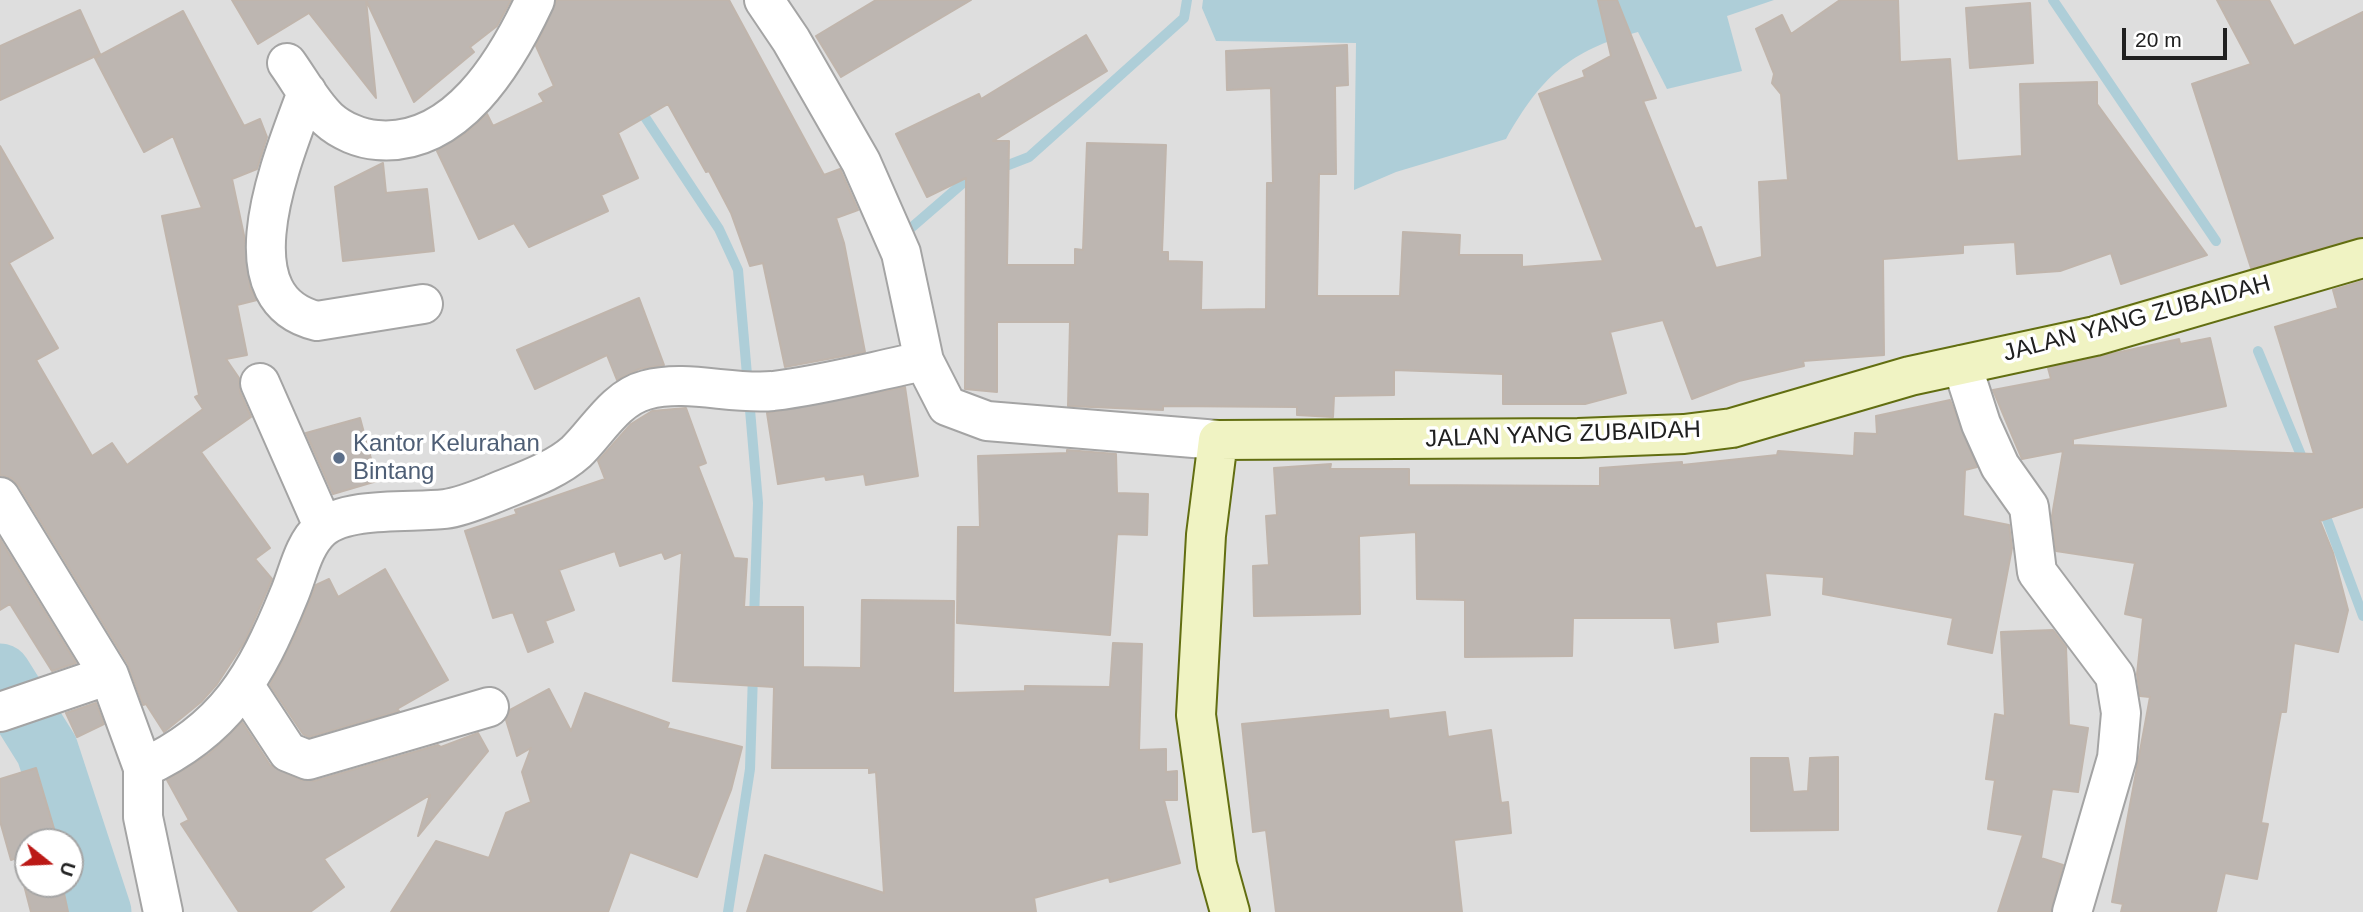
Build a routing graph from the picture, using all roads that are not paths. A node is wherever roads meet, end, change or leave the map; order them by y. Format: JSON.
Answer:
{"nodes":[{"id":1,"x":535,"y":0,"type":"edge"},
{"id":2,"x":764,"y":0,"type":"edge"},
{"id":3,"x":2363,"y":258,"type":"edge"},
{"id":4,"x":423,"y":304,"type":"dead end"},
{"id":5,"x":924,"y":361,"type":"junction"},
{"id":6,"x":1962,"y":365,"type":"junction"},
{"id":7,"x":260,"y":383,"type":"dead end"},
{"id":8,"x":1218,"y":440,"type":"junction"},
{"id":9,"x":0,"y":497,"type":"edge"},
{"id":10,"x":323,"y":526,"type":"junction"},
{"id":11,"x":109,"y":675,"type":"junction"},
{"id":12,"x":244,"y":685,"type":"junction"},
{"id":13,"x":489,"y":707,"type":"dead end"},
{"id":14,"x":0,"y":712,"type":"edge"},
{"id":15,"x":144,"y":768,"type":"junction"},
{"id":16,"x":163,"y":912,"type":"edge"},
{"id":17,"x":1230,"y":912,"type":"edge"},
{"id":18,"x":2073,"y":912,"type":"edge"}],
"edges":[{"from":1,"to":4,"type":"street"},
{"from":2,"to":5,"type":"street"},
{"from":3,"to":6,"type":"street","name":"JALAN YANG ZUBAIDAH"},
{"from":5,"to":8,"type":"street"},
{"from":5,"to":10,"type":"street"},
{"from":6,"to":8,"type":"street","name":"JALAN YANG ZUBAIDAH"},
{"from":6,"to":18,"type":"street"},
{"from":7,"to":10,"type":"street"},
{"from":8,"to":17,"type":"street"},
{"from":9,"to":11,"type":"street"},
{"from":10,"to":12,"type":"street"},
{"from":11,"to":14,"type":"street"},
{"from":11,"to":15,"type":"street"},
{"from":12,"to":13,"type":"street"},
{"from":12,"to":15,"type":"street"},
{"from":15,"to":16,"type":"street"}]}
